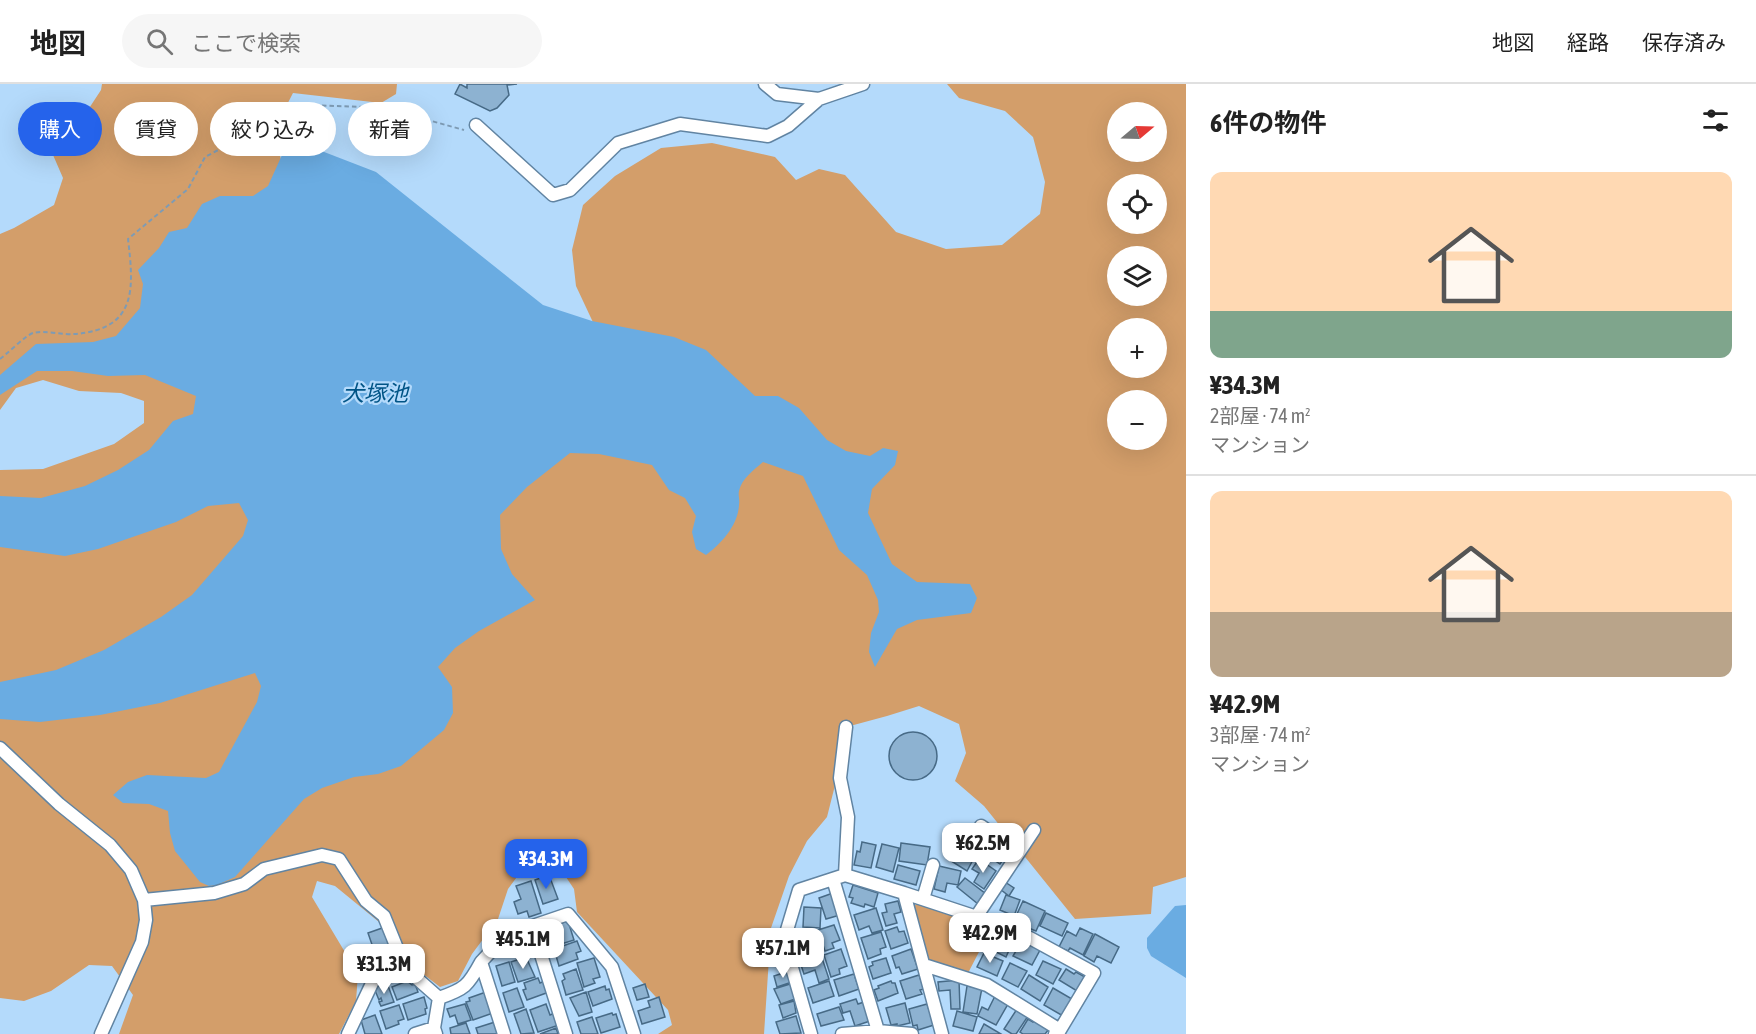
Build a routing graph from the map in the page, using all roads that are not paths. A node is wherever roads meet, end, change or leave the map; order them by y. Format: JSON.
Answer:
{"nodes":[{"id":1,"x":765,"y":84,"type":"edge"},
{"id":2,"x":862,"y":84,"type":"edge"},
{"id":3,"x":819,"y":99,"type":"junction"},
{"id":4,"x":476,"y":124,"type":"road end"},
{"id":5,"x":846,"y":728,"type":"dead end"},
{"id":6,"x":0,"y":748,"type":"edge"},
{"id":7,"x":981,"y":826,"type":"dead end"},
{"id":8,"x":1034,"y":830,"type":"dead end"},
{"id":9,"x":1019,"y":852,"type":"junction"},
{"id":10,"x":933,"y":865,"type":"dead end"},
{"id":11,"x":839,"y":877,"type":"junction"},
{"id":12,"x":904,"y":893,"type":"junction"},
{"id":13,"x":923,"y":899,"type":"junction"},
{"id":14,"x":144,"y":900,"type":"junction"},
{"id":15,"x":976,"y":917,"type":"junction"},
{"id":16,"x":532,"y":926,"type":"junction"},
{"id":17,"x":481,"y":962,"type":"junction"},
{"id":18,"x":924,"y":965,"type":"junction"},
{"id":19,"x":405,"y":968,"type":"junction"},
{"id":20,"x":439,"y":998,"type":"junction"},
{"id":21,"x":435,"y":1031,"type":"edge"},
{"id":22,"x":878,"y":1031,"type":"junction"},
{"id":23,"x":1058,"y":1032,"type":"edge"},
{"id":24,"x":101,"y":1034,"type":"edge"},
{"id":25,"x":348,"y":1034,"type":"edge"},
{"id":26,"x":415,"y":1034,"type":"edge"},
{"id":27,"x":504,"y":1034,"type":"edge"},
{"id":28,"x":566,"y":1034,"type":"edge"},
{"id":29,"x":634,"y":1034,"type":"edge"},
{"id":30,"x":810,"y":1034,"type":"edge"},
{"id":31,"x":842,"y":1034,"type":"edge"},
{"id":32,"x":912,"y":1034,"type":"edge"},
{"id":33,"x":942,"y":1034,"type":"edge"}],
"edges":[{"from":1,"to":3,"type":"street"},
{"from":2,"to":3,"type":"street"},
{"from":3,"to":4,"type":"street"},
{"from":5,"to":11,"type":"street"},
{"from":6,"to":14,"type":"street"},
{"from":7,"to":9,"type":"street"},
{"from":8,"to":9,"type":"street"},
{"from":9,"to":15,"type":"street"},
{"from":10,"to":13,"type":"street"},
{"from":11,"to":12,"type":"street"},
{"from":11,"to":22,"type":"street"},
{"from":11,"to":30,"type":"street"},
{"from":12,"to":13,"type":"street"},
{"from":12,"to":18,"type":"street"},
{"from":13,"to":15,"type":"street"},
{"from":14,"to":19,"type":"street"},
{"from":14,"to":24,"type":"street"},
{"from":15,"to":23,"type":"street"},
{"from":16,"to":17,"type":"street"},
{"from":16,"to":28,"type":"street"},
{"from":16,"to":29,"type":"street"},
{"from":17,"to":20,"type":"street"},
{"from":17,"to":27,"type":"street"},
{"from":18,"to":23,"type":"street"},
{"from":18,"to":33,"type":"street"},
{"from":19,"to":20,"type":"street"},
{"from":19,"to":25,"type":"street"},
{"from":20,"to":21,"type":"street"},
{"from":21,"to":26,"type":"street"},
{"from":22,"to":31,"type":"street"},
{"from":22,"to":32,"type":"street"}]}
